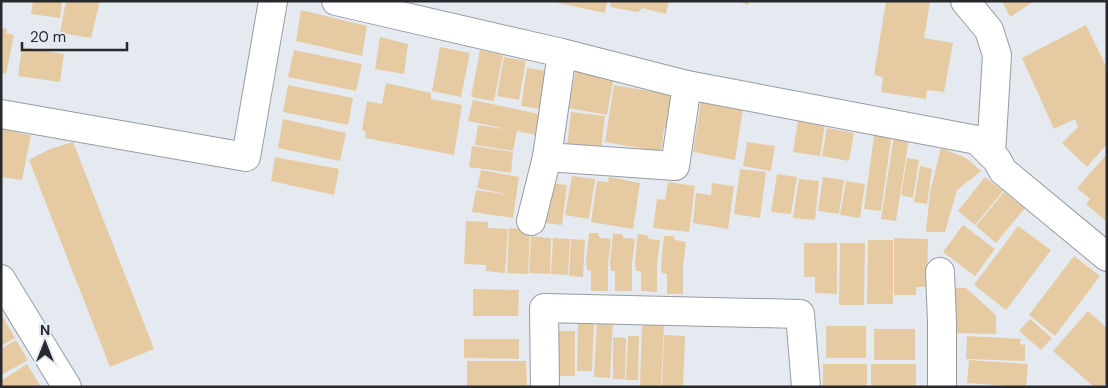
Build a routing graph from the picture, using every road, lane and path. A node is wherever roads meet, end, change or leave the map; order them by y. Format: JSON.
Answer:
{"nodes":[{"id":1,"x":273,"y":1,"type":"edge"},
{"id":2,"x":336,"y":1,"type":"edge"},
{"id":3,"x":966,"y":1,"type":"edge"},
{"id":4,"x":370,"y":5,"type":"edge"},
{"id":5,"x":562,"y":53,"type":"junction"},
{"id":6,"x":687,"y":85,"type":"junction"},
{"id":7,"x":1,"y":114,"type":"edge"},
{"id":8,"x":991,"y":154,"type":"junction"},
{"id":9,"x":547,"y":157,"type":"junction"},
{"id":10,"x":531,"y":220,"type":"dead end"},
{"id":11,"x":1107,"y":257,"type":"edge"},
{"id":12,"x":940,"y":272,"type":"dead end"},
{"id":13,"x":1,"y":279,"type":"edge"},
{"id":14,"x":67,"y":387,"type":"edge"},
{"id":15,"x":545,"y":387,"type":"edge"},
{"id":16,"x":806,"y":387,"type":"edge"},
{"id":17,"x":942,"y":387,"type":"edge"}],
"edges":[{"from":1,"to":7,"type":"street"},
{"from":2,"to":4,"type":"street"},
{"from":3,"to":8,"type":"street"},
{"from":4,"to":5,"type":"street"},
{"from":5,"to":6,"type":"street"},
{"from":5,"to":9,"type":"street"},
{"from":6,"to":8,"type":"street"},
{"from":6,"to":9,"type":"street"},
{"from":8,"to":11,"type":"street"},
{"from":9,"to":10,"type":"street"},
{"from":12,"to":17,"type":"street"},
{"from":13,"to":14,"type":"street"},
{"from":15,"to":16,"type":"street"}]}
